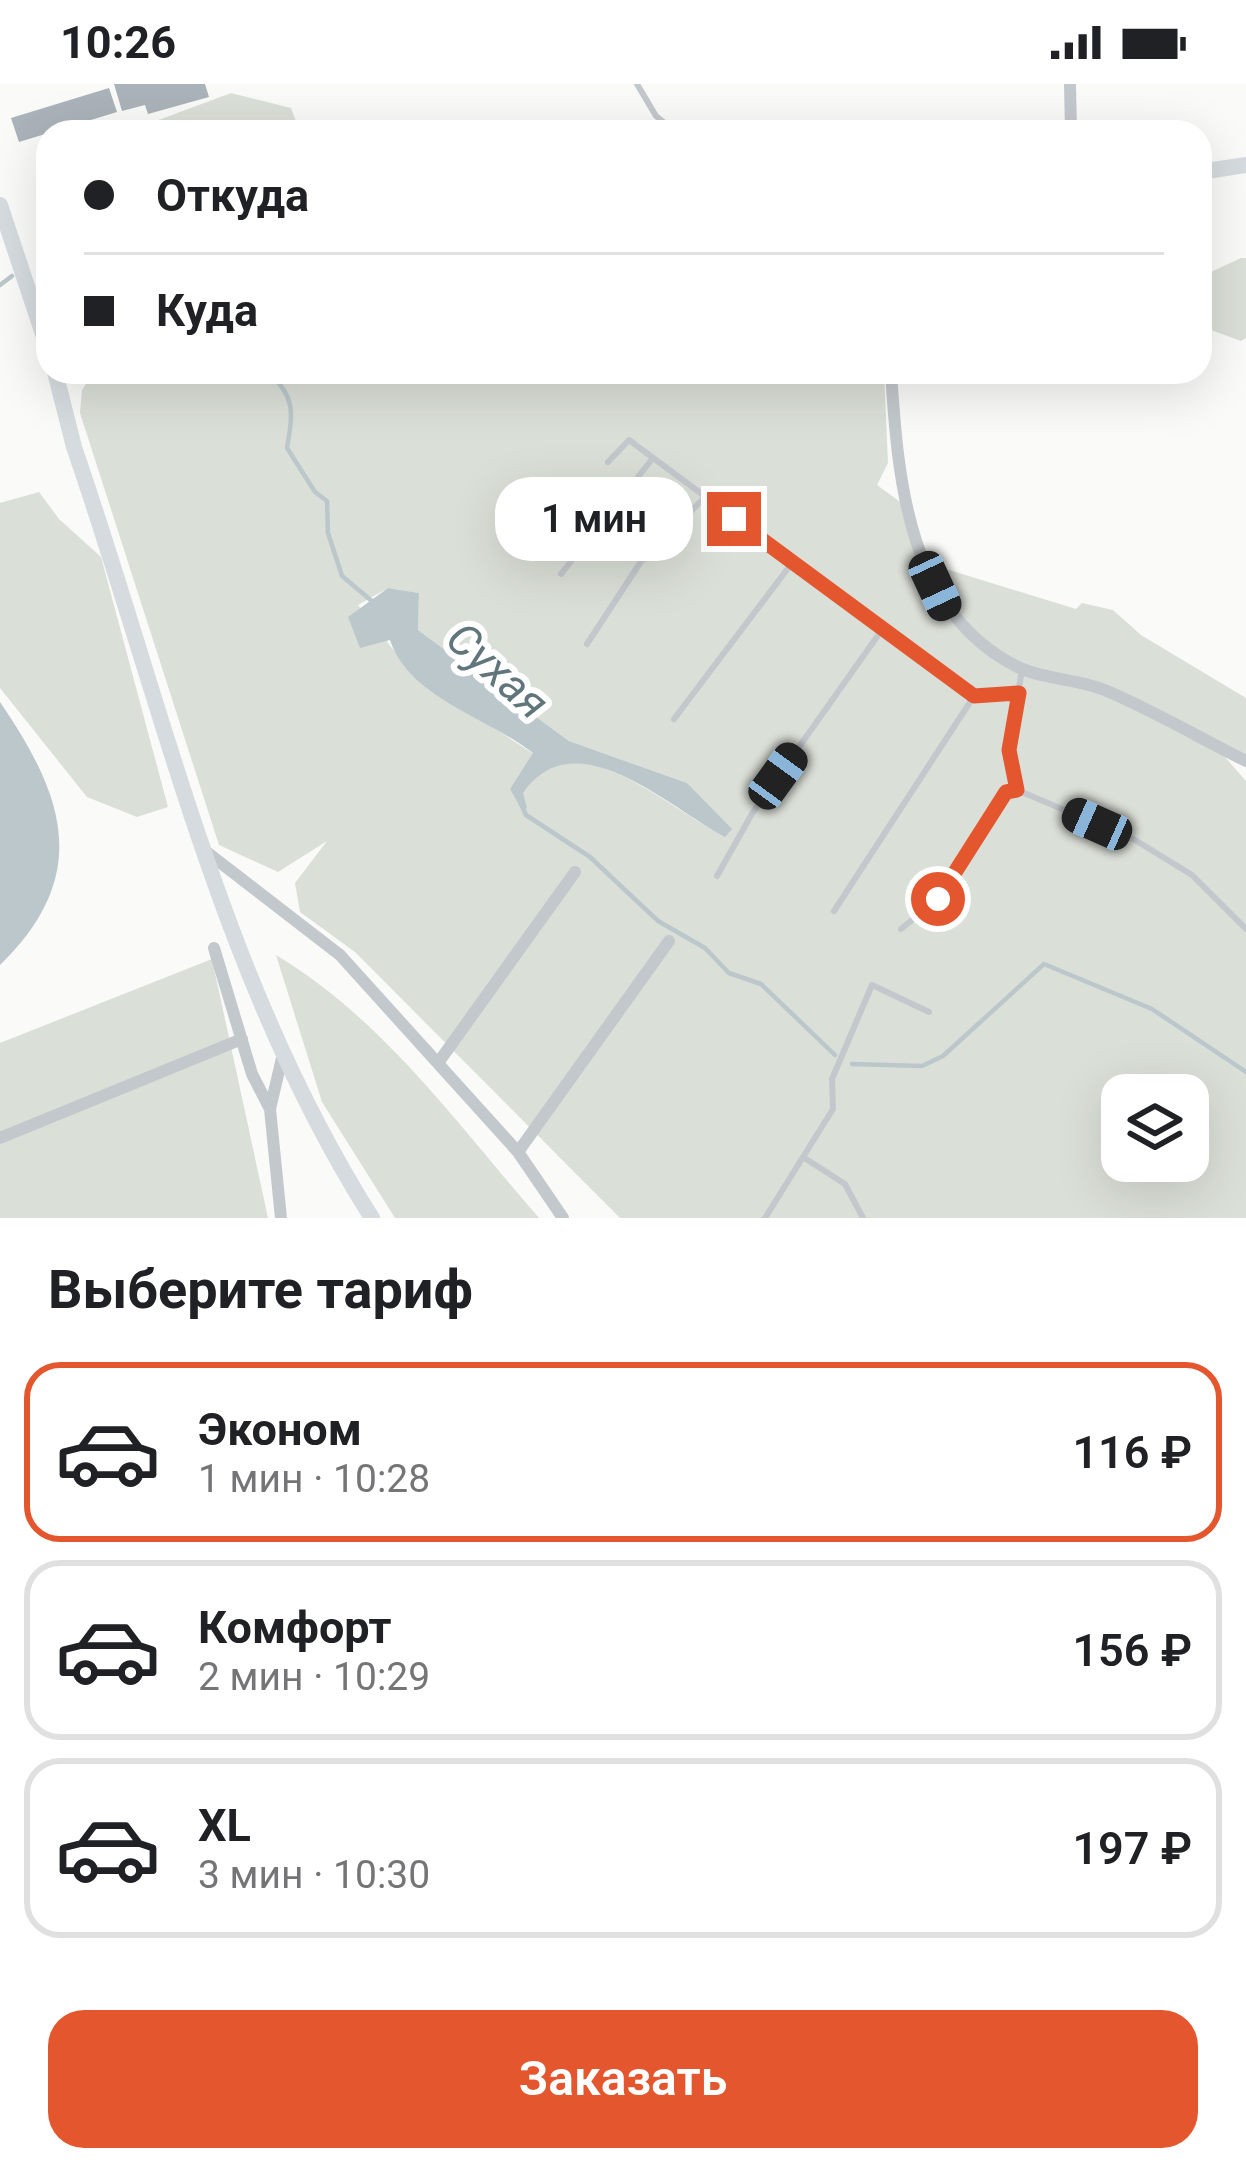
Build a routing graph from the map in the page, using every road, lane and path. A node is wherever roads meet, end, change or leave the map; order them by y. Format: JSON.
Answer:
{"nodes":[{"id":1,"x":637,"y":84,"type":"edge"},
{"id":2,"x":1070,"y":84,"type":"edge"},
{"id":3,"x":661,"y":120,"type":"edge"},
{"id":4,"x":1071,"y":120,"type":"edge"},
{"id":5,"x":1246,"y":165,"type":"edge"},
{"id":6,"x":1212,"y":170,"type":"edge"},
{"id":7,"x":0,"y":206,"type":"edge"},
{"id":8,"x":36,"y":313,"type":"edge"},
{"id":9,"x":58,"y":384,"type":"edge"},
{"id":10,"x":892,"y":384,"type":"edge"},
{"id":11,"x":653,"y":458,"type":"junction"},
{"id":12,"x":608,"y":462,"type":"dead end"},
{"id":13,"x":705,"y":497,"type":"junction"},
{"id":14,"x":792,"y":563,"type":"junction"},
{"id":15,"x":561,"y":574,"type":"dead end"},
{"id":16,"x":881,"y":631,"type":"junction"},
{"id":17,"x":587,"y":644,"type":"dead end"},
{"id":18,"x":1022,"y":669,"type":"junction"},
{"id":19,"x":1019,"y":693,"type":"junction"},
{"id":20,"x":974,"y":696,"type":"junction"},
{"id":21,"x":674,"y":719,"type":"dead end"},
{"id":22,"x":1246,"y":761,"type":"edge"},
{"id":23,"x":1017,"y":790,"type":"junction"},
{"id":24,"x":202,"y":850,"type":"junction"},
{"id":25,"x":574,"y":872,"type":"dead end"},
{"id":26,"x":717,"y":876,"type":"dead end"},
{"id":27,"x":834,"y":911,"type":"dead end"},
{"id":28,"x":901,"y":929,"type":"dead end"},
{"id":29,"x":1246,"y":929,"type":"edge"},
{"id":30,"x":669,"y":941,"type":"dead end"},
{"id":31,"x":214,"y":948,"type":"dead end"},
{"id":32,"x":929,"y":1012,"type":"dead end"},
{"id":33,"x":242,"y":1039,"type":"junction"},
{"id":34,"x":282,"y":1058,"type":"junction"},
{"id":35,"x":438,"y":1063,"type":"junction"},
{"id":36,"x":270,"y":1109,"type":"junction"},
{"id":37,"x":0,"y":1138,"type":"edge"},
{"id":38,"x":518,"y":1152,"type":"junction"},
{"id":39,"x":806,"y":1159,"type":"junction"},
{"id":40,"x":281,"y":1218,"type":"edge"},
{"id":41,"x":372,"y":1218,"type":"edge"},
{"id":42,"x":563,"y":1218,"type":"edge"},
{"id":43,"x":766,"y":1218,"type":"edge"},
{"id":44,"x":863,"y":1218,"type":"edge"}],
"edges":[{"from":1,"to":3,"type":"lane"},
{"from":2,"to":4,"type":"street"},
{"from":5,"to":6,"type":"main road"},
{"from":7,"to":8,"type":"main road"},
{"from":9,"to":24,"type":"main road"},
{"from":10,"to":18,"type":"street"},
{"from":11,"to":12,"type":"lane"},
{"from":11,"to":13,"type":"lane"},
{"from":11,"to":15,"type":"lane"},
{"from":13,"to":14,"type":"lane"},
{"from":13,"to":17,"type":"lane"},
{"from":14,"to":16,"type":"lane"},
{"from":14,"to":21,"type":"lane"},
{"from":16,"to":20,"type":"lane"},
{"from":16,"to":26,"type":"lane"},
{"from":18,"to":19,"type":"lane"},
{"from":18,"to":22,"type":"street"},
{"from":19,"to":20,"type":"lane"},
{"from":19,"to":23,"type":"lane"},
{"from":20,"to":27,"type":"lane"},
{"from":23,"to":28,"type":"lane"},
{"from":23,"to":29,"type":"lane"},
{"from":24,"to":34,"type":"main road"},
{"from":24,"to":35,"type":"street"},
{"from":25,"to":35,"type":"street"},
{"from":30,"to":38,"type":"street"},
{"from":31,"to":33,"type":"street"},
{"from":32,"to":39,"type":"lane"},
{"from":33,"to":36,"type":"street"},
{"from":33,"to":37,"type":"street"},
{"from":34,"to":36,"type":"street"},
{"from":34,"to":41,"type":"main road"},
{"from":35,"to":38,"type":"street"},
{"from":36,"to":40,"type":"street"},
{"from":38,"to":42,"type":"street"},
{"from":39,"to":43,"type":"lane"},
{"from":39,"to":44,"type":"lane"}]}
